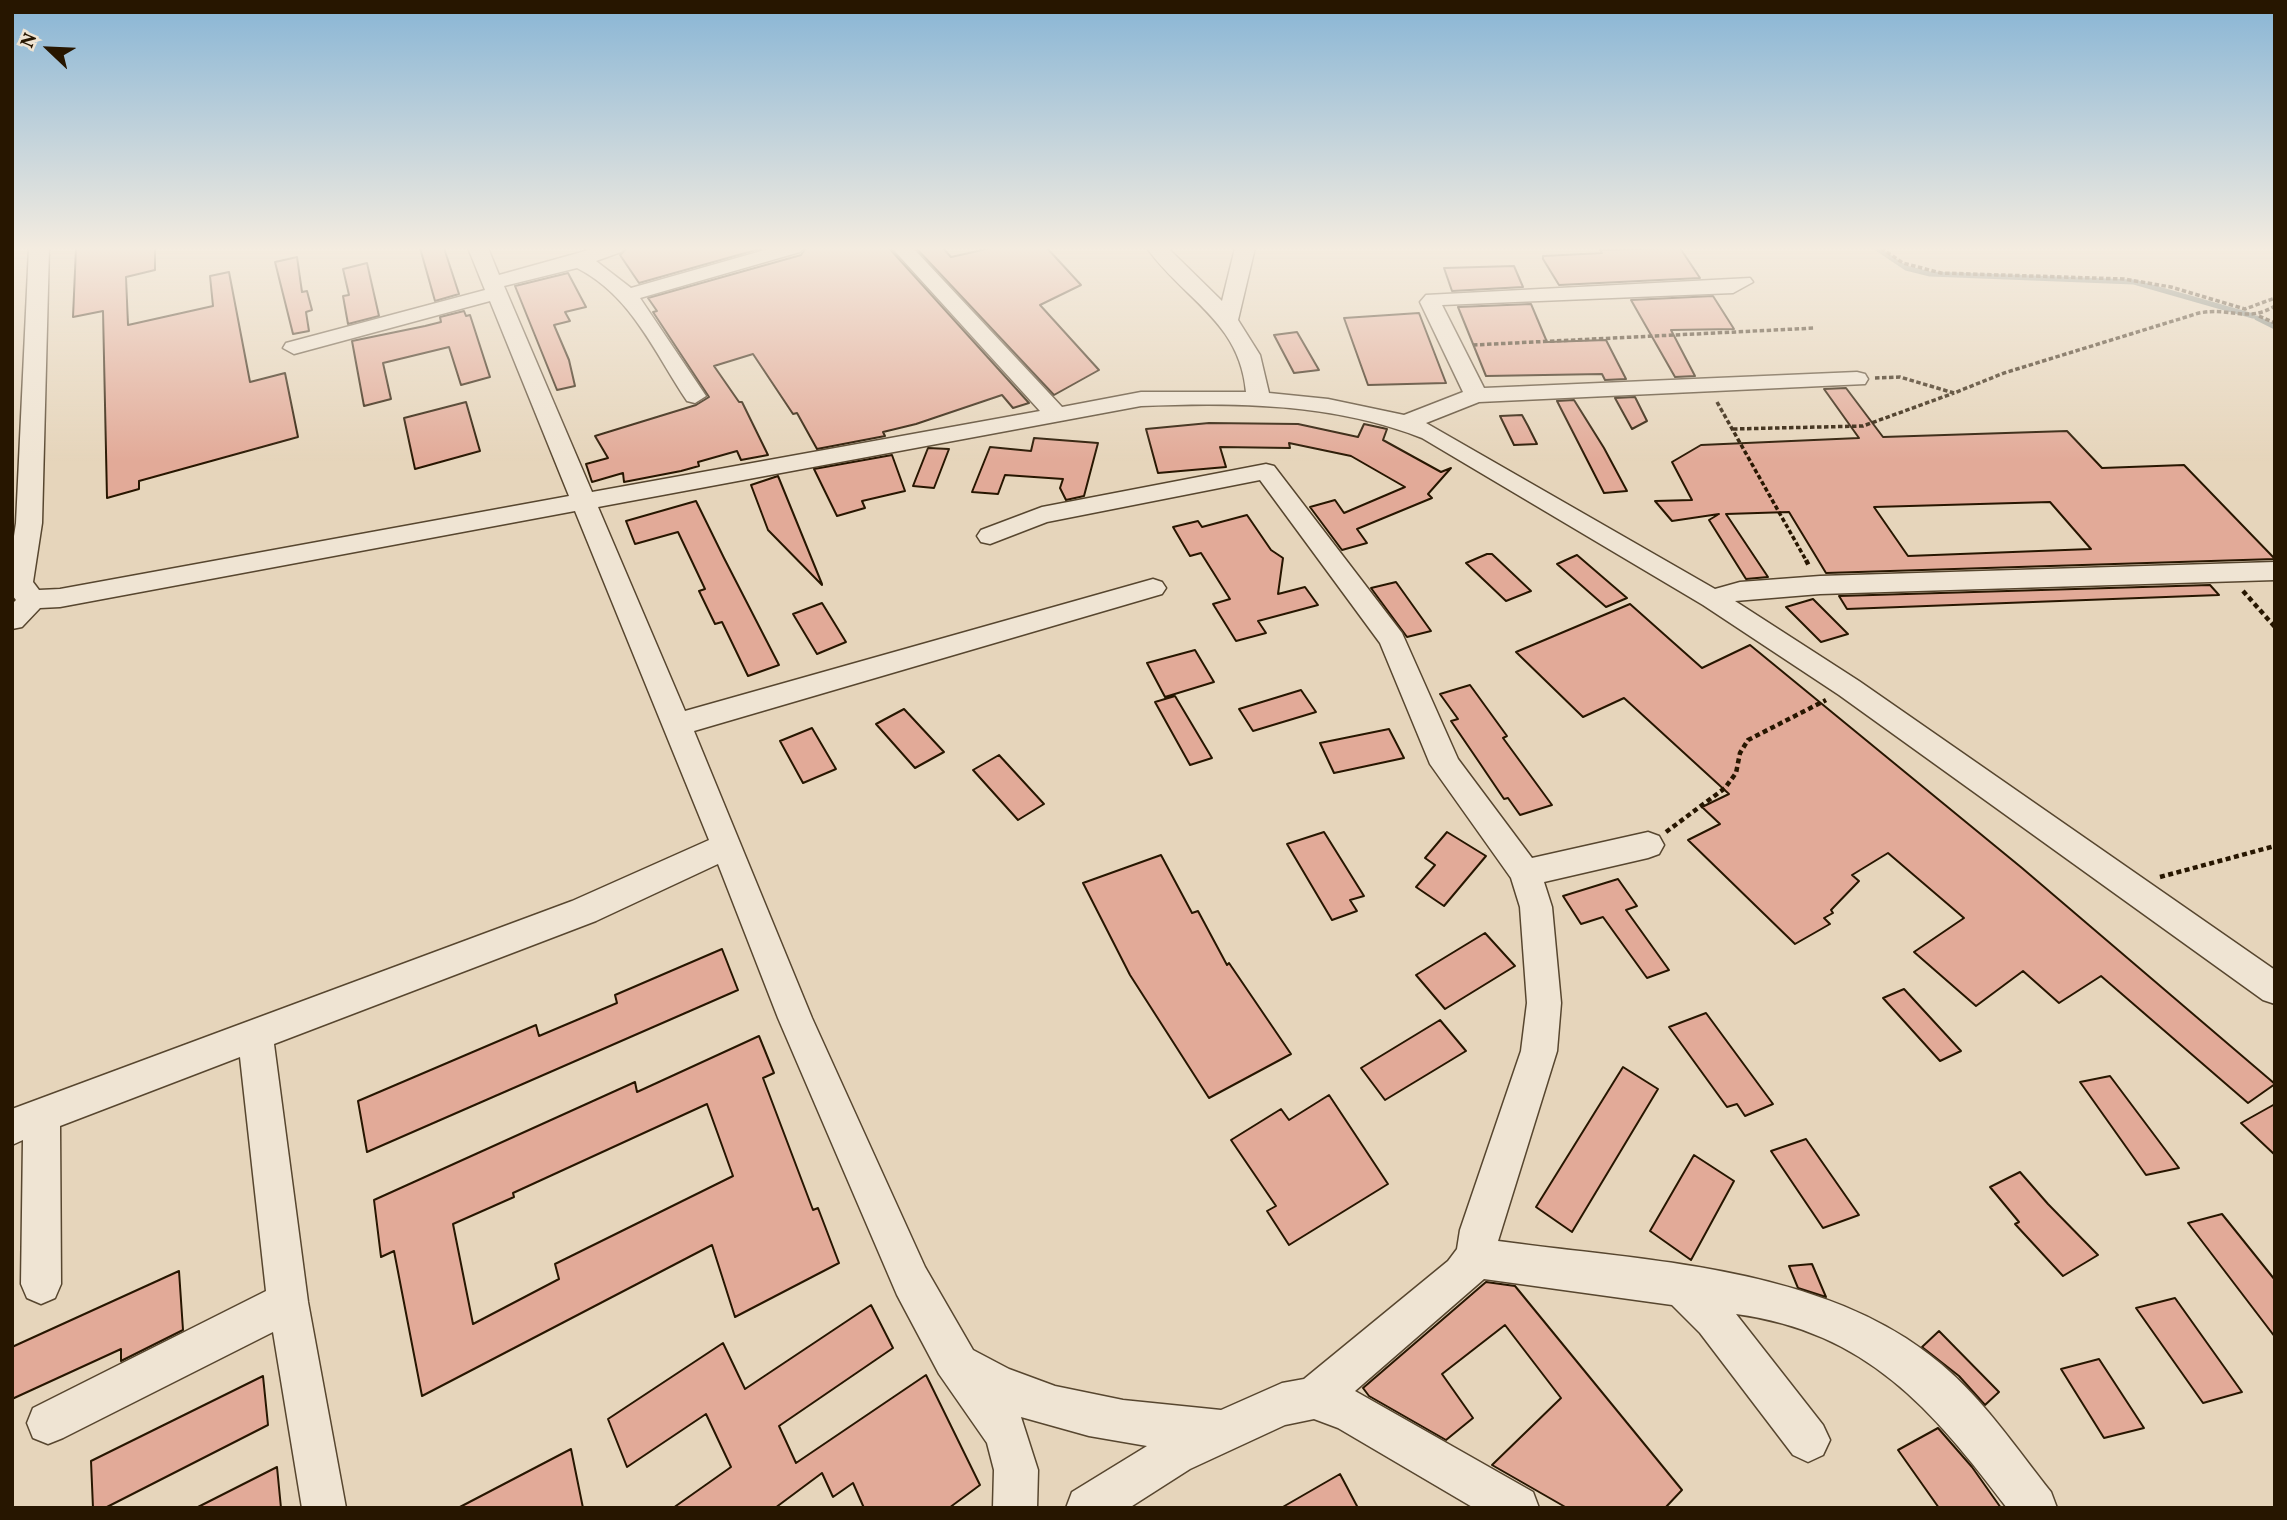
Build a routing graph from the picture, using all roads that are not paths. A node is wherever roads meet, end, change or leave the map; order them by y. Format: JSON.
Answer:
{"nodes":[{"id":1,"x":32,"y":319,"type":"edge"},
{"id":2,"x":391,"y":319,"type":"edge"},
{"id":3,"x":507,"y":319,"type":"edge"},
{"id":4,"x":644,"y":319,"type":"edge"},
{"id":5,"x":968,"y":319,"type":"edge"},
{"id":6,"x":1438,"y":319,"type":"edge"},
{"id":7,"x":1227,"y":320,"type":"edge"},
{"id":8,"x":294,"y":348,"type":"dead end"},
{"id":9,"x":1857,"y":379,"type":"road end"},
{"id":10,"x":24,"y":393,"type":"edge"},
{"id":11,"x":1476,"y":395,"type":"junction"},
{"id":12,"x":695,"y":396,"type":"dead end"},
{"id":13,"x":1258,"y":399,"type":"junction"},
{"id":14,"x":1056,"y":414,"type":"junction"},
{"id":15,"x":1408,"y":422,"type":"junction"},
{"id":16,"x":22,"y":473,"type":"edge"},
{"id":17,"x":582,"y":501,"type":"junction"},
{"id":18,"x":990,"y":536,"type":"dead end"},
{"id":19,"x":2275,"y":571,"type":"edge"},
{"id":20,"x":1153,"y":589,"type":"dead end"},
{"id":21,"x":23,"y":595,"type":"edge"},
{"id":22,"x":1712,"y":598,"type":"junction"},
{"id":23,"x":12,"y":621,"type":"edge"},
{"id":24,"x":676,"y":725,"type":"junction"},
{"id":25,"x":1648,"y":845,"type":"road end"},
{"id":26,"x":727,"y":846,"type":"junction"},
{"id":27,"x":1525,"y":873,"type":"junction"},
{"id":28,"x":2275,"y":989,"type":"edge"},
{"id":29,"x":255,"y":1035,"type":"junction"},
{"id":30,"x":27,"y":1121,"type":"edge"},
{"id":31,"x":1476,"y":1258,"type":"junction"},
{"id":32,"x":41,"y":1284,"type":"dead end"},
{"id":33,"x":1680,"y":1285,"type":"junction"},
{"id":34,"x":288,"y":1302,"type":"junction"},
{"id":35,"x":954,"y":1359,"type":"junction"},
{"id":36,"x":1314,"y":1398,"type":"junction"},
{"id":37,"x":48,"y":1423,"type":"dead end"},
{"id":38,"x":1223,"y":1432,"type":"junction"},
{"id":39,"x":1808,"y":1440,"type":"dead end"},
{"id":40,"x":324,"y":1508,"type":"edge"},
{"id":41,"x":1015,"y":1508,"type":"edge"},
{"id":42,"x":1088,"y":1508,"type":"edge"},
{"id":43,"x":1517,"y":1508,"type":"edge"},
{"id":44,"x":2035,"y":1508,"type":"edge"}],
"edges":[{"from":1,"to":10,"type":"street"},
{"from":2,"to":8,"type":"street"},
{"from":3,"to":17,"type":"street"},
{"from":4,"to":12,"type":"street"},
{"from":5,"to":14,"type":"street"},
{"from":6,"to":11,"type":"street"},
{"from":7,"to":13,"type":"street"},
{"from":9,"to":11,"type":"street"},
{"from":10,"to":16,"type":"street"},
{"from":11,"to":15,"type":"street"},
{"from":13,"to":14,"type":"street"},
{"from":13,"to":15,"type":"street"},
{"from":14,"to":17,"type":"street"},
{"from":15,"to":22,"type":"street"},
{"from":16,"to":21,"type":"street"},
{"from":17,"to":21,"type":"street"},
{"from":17,"to":24,"type":"street"},
{"from":18,"to":27,"type":"street"},
{"from":19,"to":22,"type":"street"},
{"from":20,"to":24,"type":"street"},
{"from":21,"to":23,"type":"street"},
{"from":22,"to":28,"type":"street"},
{"from":24,"to":26,"type":"street"},
{"from":25,"to":27,"type":"street"},
{"from":26,"to":29,"type":"street"},
{"from":26,"to":35,"type":"street"},
{"from":27,"to":31,"type":"street"},
{"from":29,"to":30,"type":"street"},
{"from":29,"to":34,"type":"street"},
{"from":30,"to":32,"type":"street"},
{"from":31,"to":33,"type":"street"},
{"from":31,"to":36,"type":"street"},
{"from":33,"to":39,"type":"street"},
{"from":33,"to":44,"type":"street"},
{"from":34,"to":37,"type":"street"},
{"from":34,"to":40,"type":"street"},
{"from":35,"to":38,"type":"street"},
{"from":35,"to":41,"type":"street"},
{"from":36,"to":38,"type":"street"},
{"from":36,"to":43,"type":"street"},
{"from":38,"to":42,"type":"street"}]}
